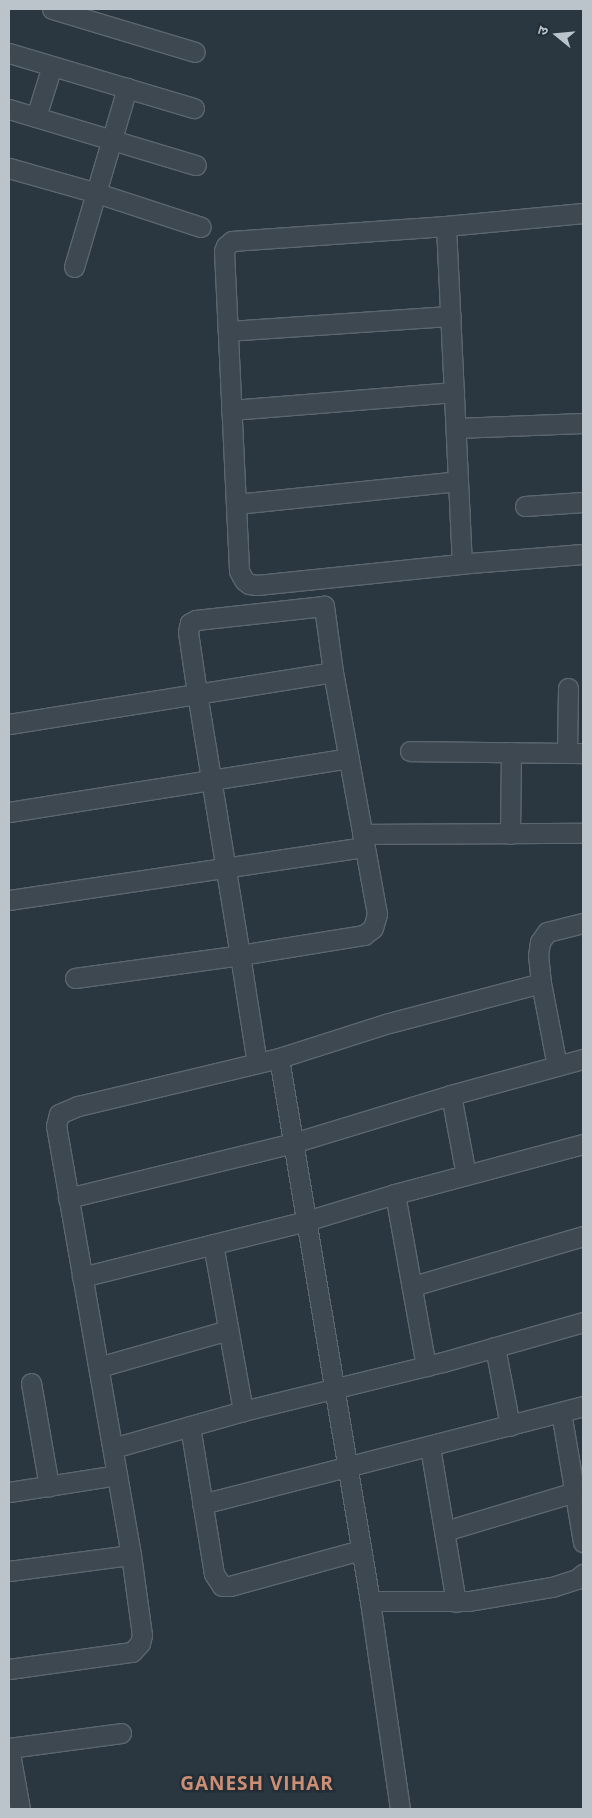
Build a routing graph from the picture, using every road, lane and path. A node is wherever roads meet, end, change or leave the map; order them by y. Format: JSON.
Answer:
{"nodes":[{"id":1,"x":52,"y":9,"type":"edge"},
{"id":2,"x":195,"y":52,"type":"dead end"},
{"id":3,"x":9,"y":53,"type":"edge"},
{"id":4,"x":52,"y":66,"type":"junction"},
{"id":5,"x":127,"y":88,"type":"junction"},
{"id":6,"x":194,"y":108,"type":"dead end"},
{"id":7,"x":9,"y":109,"type":"edge"},
{"id":8,"x":36,"y":117,"type":"junction"},
{"id":9,"x":111,"y":140,"type":"junction"},
{"id":10,"x":196,"y":165,"type":"dead end"},
{"id":11,"x":9,"y":168,"type":"edge"},
{"id":12,"x":97,"y":193,"type":"junction"},
{"id":13,"x":583,"y":213,"type":"edge"},
{"id":14,"x":446,"y":226,"type":"junction"},
{"id":15,"x":201,"y":227,"type":"dead end"},
{"id":16,"x":74,"y":267,"type":"dead end"},
{"id":17,"x":450,"y":316,"type":"junction"},
{"id":18,"x":228,"y":331,"type":"junction"},
{"id":19,"x":454,"y":392,"type":"junction"},
{"id":20,"x":231,"y":410,"type":"junction"},
{"id":21,"x":583,"y":423,"type":"edge"},
{"id":22,"x":456,"y":428,"type":"junction"},
{"id":23,"x":458,"y":481,"type":"junction"},
{"id":24,"x":583,"y":502,"type":"edge"},
{"id":25,"x":236,"y":504,"type":"junction"},
{"id":26,"x":525,"y":506,"type":"dead end"},
{"id":27,"x":583,"y":554,"type":"edge"},
{"id":28,"x":462,"y":564,"type":"junction"},
{"id":29,"x":320,"y":579,"type":"junction"},
{"id":30,"x":324,"y":606,"type":"junction"},
{"id":31,"x":333,"y":672,"type":"junction"},
{"id":32,"x":568,"y":688,"type":"dead end"},
{"id":33,"x":197,"y":693,"type":"junction"},
{"id":34,"x":9,"y":724,"type":"edge"},
{"id":35,"x":410,"y":751,"type":"dead end"},
{"id":36,"x":511,"y":752,"type":"junction"},
{"id":37,"x":575,"y":753,"type":"edge"},
{"id":38,"x":349,"y":758,"type":"junction"},
{"id":39,"x":211,"y":778,"type":"junction"},
{"id":40,"x":9,"y":812,"type":"edge"},
{"id":41,"x":583,"y":833,"type":"edge"},
{"id":42,"x":510,"y":834,"type":"junction"},
{"id":43,"x":363,"y":840,"type":"junction"},
{"id":44,"x":225,"y":866,"type":"junction"},
{"id":45,"x":9,"y":900,"type":"edge"},
{"id":46,"x":583,"y":923,"type":"edge"},
{"id":47,"x":240,"y":955,"type":"junction"},
{"id":48,"x":75,"y":978,"type":"dead end"},
{"id":49,"x":541,"y":984,"type":"junction"},
{"id":50,"x":279,"y":1058,"type":"junction"},
{"id":51,"x":583,"y":1059,"type":"edge"},
{"id":52,"x":257,"y":1063,"type":"junction"},
{"id":53,"x":557,"y":1066,"type":"junction"},
{"id":54,"x":451,"y":1095,"type":"junction"},
{"id":55,"x":293,"y":1143,"type":"junction"},
{"id":56,"x":583,"y":1144,"type":"edge"},
{"id":57,"x":466,"y":1175,"type":"junction"},
{"id":58,"x":395,"y":1194,"type":"junction"},
{"id":59,"x":68,"y":1198,"type":"junction"},
{"id":60,"x":306,"y":1221,"type":"junction"},
{"id":61,"x":583,"y":1236,"type":"edge"},
{"id":62,"x":213,"y":1244,"type":"junction"},
{"id":63,"x":82,"y":1277,"type":"junction"},
{"id":64,"x":413,"y":1286,"type":"junction"},
{"id":65,"x":583,"y":1322,"type":"edge"},
{"id":66,"x":228,"y":1330,"type":"junction"},
{"id":67,"x":495,"y":1347,"type":"junction"},
{"id":68,"x":426,"y":1366,"type":"junction"},
{"id":69,"x":99,"y":1367,"type":"junction"},
{"id":70,"x":31,"y":1383,"type":"dead end"},
{"id":71,"x":335,"y":1389,"type":"junction"},
{"id":72,"x":583,"y":1406,"type":"edge"},
{"id":73,"x":243,"y":1411,"type":"junction"},
{"id":74,"x":561,"y":1412,"type":"junction"},
{"id":75,"x":190,"y":1426,"type":"junction"},
{"id":76,"x":510,"y":1426,"type":"junction"},
{"id":77,"x":430,"y":1447,"type":"junction"},
{"id":78,"x":113,"y":1448,"type":"junction"},
{"id":79,"x":348,"y":1467,"type":"junction"},
{"id":80,"x":117,"y":1475,"type":"junction"},
{"id":81,"x":49,"y":1486,"type":"junction"},
{"id":82,"x":9,"y":1492,"type":"edge"},
{"id":83,"x":575,"y":1492,"type":"junction"},
{"id":84,"x":202,"y":1504,"type":"junction"},
{"id":85,"x":444,"y":1531,"type":"junction"},
{"id":86,"x":583,"y":1542,"type":"edge"},
{"id":87,"x":361,"y":1550,"type":"junction"},
{"id":88,"x":131,"y":1555,"type":"junction"},
{"id":89,"x":9,"y":1571,"type":"edge"},
{"id":90,"x":583,"y":1574,"type":"edge"},
{"id":91,"x":370,"y":1601,"type":"junction"},
{"id":92,"x":456,"y":1602,"type":"junction"},
{"id":93,"x":9,"y":1669,"type":"edge"},
{"id":94,"x":121,"y":1733,"type":"dead end"},
{"id":95,"x":9,"y":1748,"type":"edge"},
{"id":96,"x":20,"y":1809,"type":"edge"},
{"id":97,"x":400,"y":1809,"type":"edge"}],
"edges":[{"from":1,"to":2,"type":"street"},
{"from":3,"to":4,"type":"street"},
{"from":4,"to":5,"type":"street"},
{"from":4,"to":8,"type":"street"},
{"from":5,"to":6,"type":"street"},
{"from":5,"to":9,"type":"street"},
{"from":7,"to":8,"type":"street"},
{"from":8,"to":9,"type":"street"},
{"from":9,"to":10,"type":"street"},
{"from":9,"to":12,"type":"street"},
{"from":11,"to":12,"type":"street"},
{"from":12,"to":15,"type":"street"},
{"from":12,"to":16,"type":"street"},
{"from":13,"to":14,"type":"street"},
{"from":14,"to":17,"type":"street"},
{"from":14,"to":18,"type":"street"},
{"from":17,"to":18,"type":"street"},
{"from":17,"to":19,"type":"street"},
{"from":18,"to":20,"type":"street"},
{"from":19,"to":20,"type":"street"},
{"from":19,"to":22,"type":"street"},
{"from":20,"to":25,"type":"street"},
{"from":21,"to":22,"type":"street"},
{"from":22,"to":23,"type":"street"},
{"from":23,"to":25,"type":"street"},
{"from":23,"to":28,"type":"street"},
{"from":24,"to":26,"type":"street"},
{"from":25,"to":29,"type":"street"},
{"from":27,"to":28,"type":"street"},
{"from":28,"to":29,"type":"street"},
{"from":29,"to":30,"type":"street"},
{"from":30,"to":31,"type":"street"},
{"from":30,"to":33,"type":"street"},
{"from":31,"to":33,"type":"street"},
{"from":31,"to":38,"type":"street"},
{"from":32,"to":37,"type":"street"},
{"from":33,"to":34,"type":"street"},
{"from":33,"to":39,"type":"street"},
{"from":35,"to":36,"type":"street"},
{"from":36,"to":37,"type":"street"},
{"from":36,"to":42,"type":"street"},
{"from":38,"to":39,"type":"street"},
{"from":38,"to":43,"type":"street"},
{"from":39,"to":40,"type":"street"},
{"from":39,"to":44,"type":"street"},
{"from":41,"to":42,"type":"street"},
{"from":42,"to":43,"type":"street"},
{"from":43,"to":44,"type":"street"},
{"from":43,"to":47,"type":"street"},
{"from":44,"to":45,"type":"street"},
{"from":44,"to":47,"type":"street"},
{"from":46,"to":49,"type":"street"},
{"from":47,"to":48,"type":"street"},
{"from":47,"to":52,"type":"street"},
{"from":49,"to":50,"type":"street"},
{"from":49,"to":53,"type":"street"},
{"from":50,"to":52,"type":"street"},
{"from":50,"to":55,"type":"street"},
{"from":51,"to":53,"type":"street"},
{"from":52,"to":59,"type":"street"},
{"from":53,"to":54,"type":"street"},
{"from":54,"to":55,"type":"street"},
{"from":54,"to":57,"type":"street"},
{"from":55,"to":59,"type":"street"},
{"from":55,"to":60,"type":"street"},
{"from":56,"to":57,"type":"street"},
{"from":57,"to":58,"type":"street"},
{"from":58,"to":60,"type":"street"},
{"from":58,"to":64,"type":"street"},
{"from":59,"to":63,"type":"street"},
{"from":60,"to":62,"type":"street"},
{"from":60,"to":71,"type":"street"},
{"from":61,"to":64,"type":"street"},
{"from":62,"to":63,"type":"street"},
{"from":62,"to":66,"type":"street"},
{"from":63,"to":69,"type":"street"},
{"from":64,"to":68,"type":"street"},
{"from":65,"to":67,"type":"street"},
{"from":66,"to":69,"type":"street"},
{"from":66,"to":73,"type":"street"},
{"from":67,"to":68,"type":"street"},
{"from":67,"to":76,"type":"street"},
{"from":68,"to":71,"type":"street"},
{"from":69,"to":78,"type":"street"},
{"from":70,"to":81,"type":"street"},
{"from":71,"to":73,"type":"street"},
{"from":71,"to":79,"type":"street"},
{"from":72,"to":74,"type":"street"},
{"from":73,"to":75,"type":"street"},
{"from":74,"to":76,"type":"street"},
{"from":74,"to":83,"type":"street"},
{"from":75,"to":78,"type":"street"},
{"from":75,"to":84,"type":"street"},
{"from":76,"to":77,"type":"street"},
{"from":77,"to":79,"type":"street"},
{"from":77,"to":85,"type":"street"},
{"from":78,"to":80,"type":"street"},
{"from":79,"to":84,"type":"street"},
{"from":79,"to":87,"type":"street"},
{"from":80,"to":81,"type":"street"},
{"from":80,"to":88,"type":"street"},
{"from":81,"to":82,"type":"street"},
{"from":83,"to":85,"type":"street"},
{"from":83,"to":86,"type":"street"},
{"from":84,"to":87,"type":"street"},
{"from":85,"to":92,"type":"street"},
{"from":87,"to":91,"type":"street"},
{"from":88,"to":89,"type":"street"},
{"from":88,"to":93,"type":"street"},
{"from":90,"to":92,"type":"street"},
{"from":91,"to":92,"type":"street"},
{"from":91,"to":97,"type":"street"},
{"from":94,"to":95,"type":"street"},
{"from":95,"to":96,"type":"street"}]}
